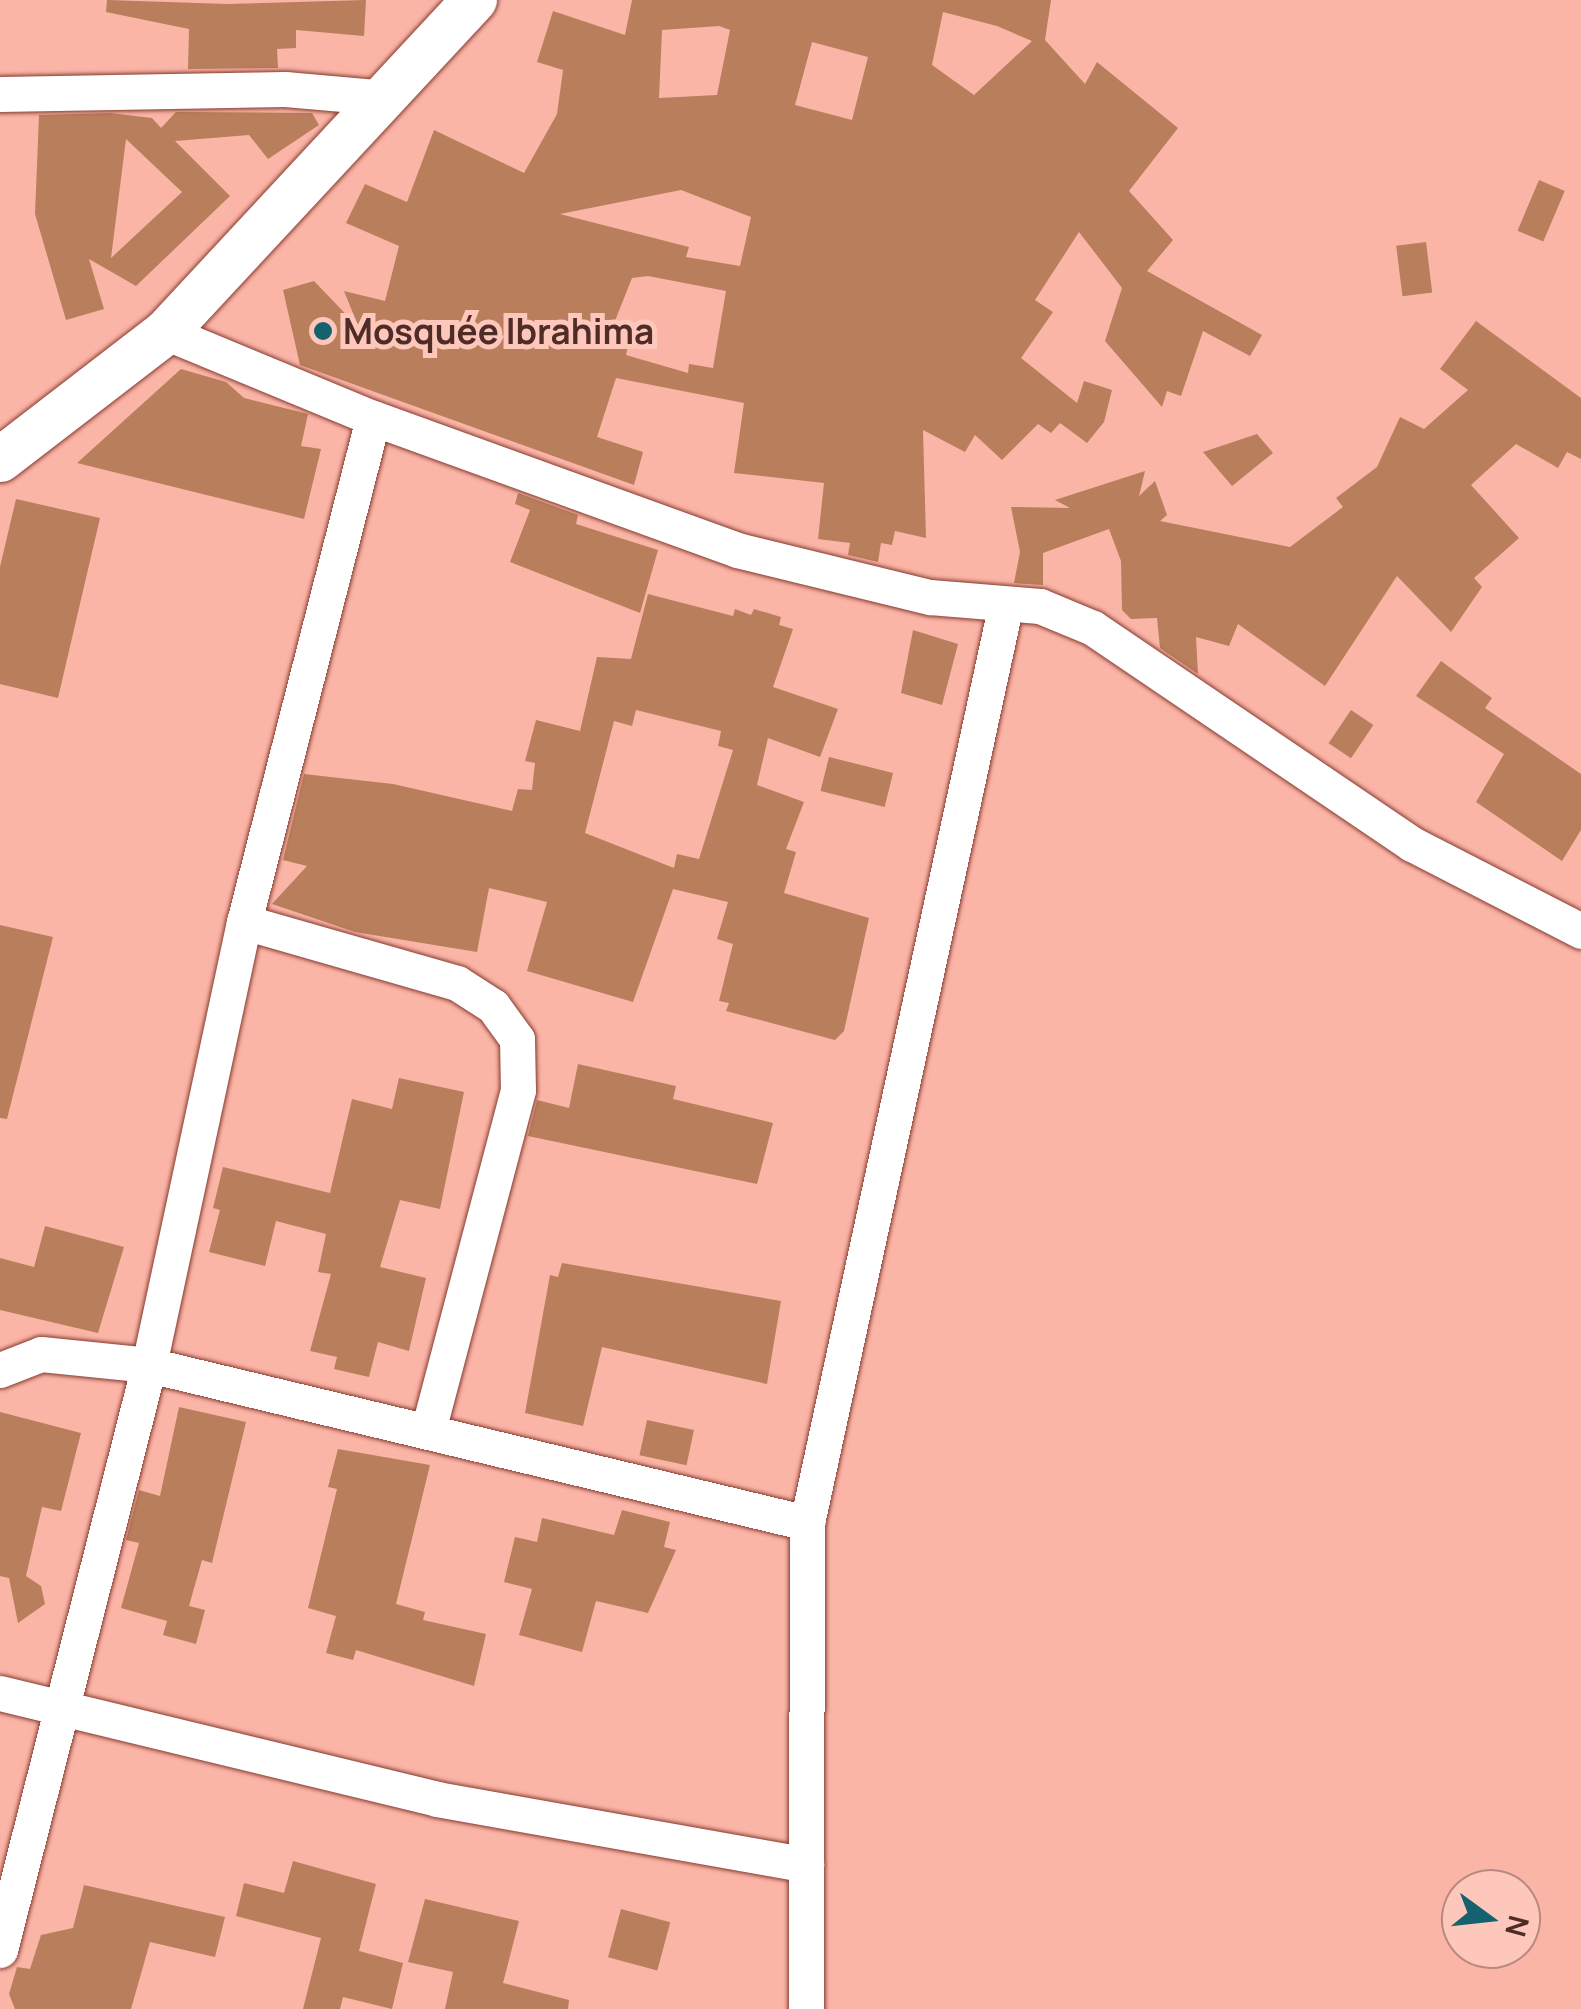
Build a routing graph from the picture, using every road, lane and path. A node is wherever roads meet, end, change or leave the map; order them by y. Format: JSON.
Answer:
{"nodes":[{"id":1,"x":474,"y":0,"type":"edge"},
{"id":2,"x":0,"y":94,"type":"edge"},
{"id":3,"x":386,"y":98,"type":"junction"},
{"id":4,"x":165,"y":332,"type":"junction"},
{"id":5,"x":373,"y":418,"type":"junction"},
{"id":6,"x":6,"y":448,"type":"edge"},
{"id":7,"x":1005,"y":608,"type":"junction"},
{"id":8,"x":244,"y":922,"type":"junction"},
{"id":9,"x":1581,"y":932,"type":"edge"},
{"id":10,"x":149,"y":1365,"type":"junction"},
{"id":11,"x":0,"y":1370,"type":"edge"},
{"id":12,"x":428,"y":1432,"type":"junction"},
{"id":13,"x":807,"y":1523,"type":"junction"},
{"id":14,"x":0,"y":1694,"type":"edge"},
{"id":15,"x":60,"y":1709,"type":"junction"},
{"id":16,"x":806,"y":1865,"type":"junction"},
{"id":17,"x":0,"y":1950,"type":"edge"},
{"id":18,"x":806,"y":2009,"type":"edge"}],
"edges":[{"from":1,"to":3,"type":"street"},
{"from":2,"to":3,"type":"street"},
{"from":3,"to":4,"type":"street"},
{"from":4,"to":5,"type":"street"},
{"from":4,"to":6,"type":"street"},
{"from":5,"to":7,"type":"street"},
{"from":5,"to":8,"type":"street"},
{"from":7,"to":9,"type":"street"},
{"from":7,"to":13,"type":"street"},
{"from":8,"to":10,"type":"street"},
{"from":8,"to":12,"type":"street"},
{"from":10,"to":11,"type":"street"},
{"from":10,"to":12,"type":"street"},
{"from":10,"to":15,"type":"street"},
{"from":12,"to":13,"type":"street"},
{"from":13,"to":16,"type":"street"},
{"from":14,"to":15,"type":"street"},
{"from":15,"to":16,"type":"street"},
{"from":15,"to":17,"type":"street"},
{"from":16,"to":18,"type":"street"}]}
